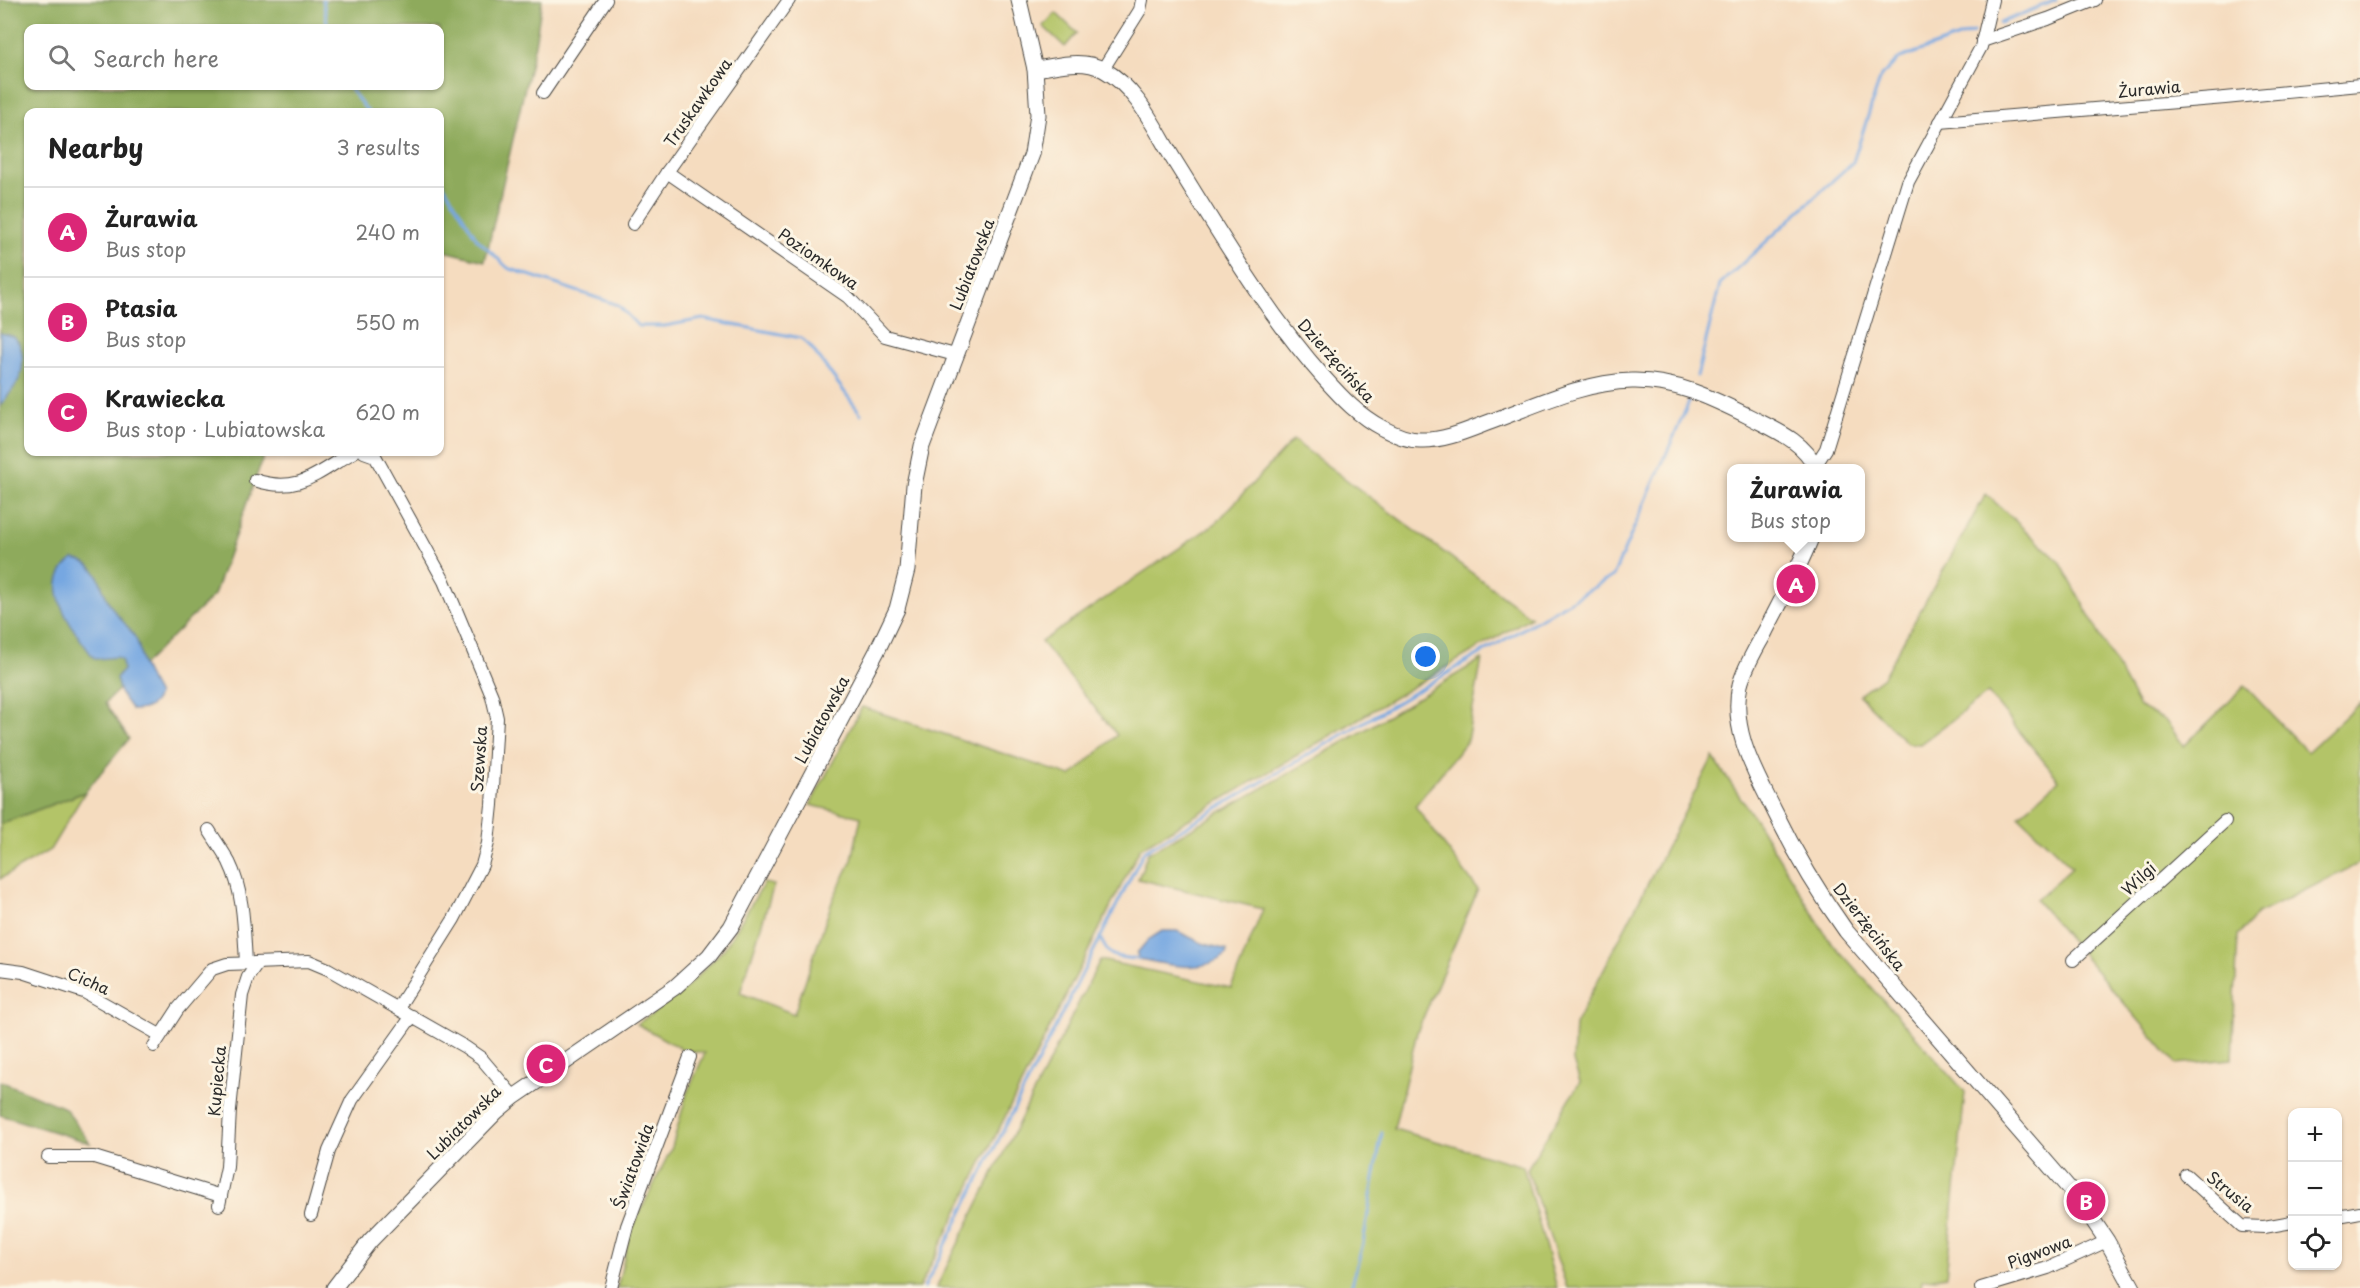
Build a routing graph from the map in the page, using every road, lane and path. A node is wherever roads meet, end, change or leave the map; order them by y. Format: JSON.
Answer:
{"nodes":[{"id":1,"x":606,"y":0,"type":"edge"},
{"id":2,"x":789,"y":0,"type":"edge"},
{"id":3,"x":1018,"y":0,"type":"edge"},
{"id":4,"x":1142,"y":0,"type":"edge"},
{"id":5,"x":1992,"y":0,"type":"edge"},
{"id":6,"x":2095,"y":0,"type":"edge"},
{"id":7,"x":1982,"y":41,"type":"junction"},
{"id":8,"x":1035,"y":69,"type":"junction"},
{"id":9,"x":1103,"y":69,"type":"junction"},
{"id":10,"x":2360,"y":85,"type":"edge"},
{"id":11,"x":543,"y":93,"type":"dead end"},
{"id":12,"x":1940,"y":122,"type":"junction"},
{"id":13,"x":667,"y":172,"type":"junction"},
{"id":14,"x":633,"y":224,"type":"dead end"},
{"id":15,"x":955,"y":355,"type":"junction"},
{"id":16,"x":347,"y":456,"type":"edge"},
{"id":17,"x":375,"y":456,"type":"edge"},
{"id":18,"x":1813,"y":464,"type":"edge"},
{"id":19,"x":1817,"y":464,"type":"edge"},
{"id":20,"x":255,"y":480,"type":"dead end"},
{"id":21,"x":1809,"y":542,"type":"edge"},
{"id":22,"x":2225,"y":820,"type":"dead end"},
{"id":23,"x":209,"y":830,"type":"dead end"},
{"id":24,"x":2073,"y":960,"type":"dead end"},
{"id":25,"x":252,"y":963,"type":"junction"},
{"id":26,"x":0,"y":969,"type":"edge"},
{"id":27,"x":398,"y":1008,"type":"junction"},
{"id":28,"x":412,"y":1016,"type":"junction"},
{"id":29,"x":690,"y":1057,"type":"dead end"},
{"id":30,"x":514,"y":1097,"type":"junction"},
{"id":31,"x":48,"y":1157,"type":"dead end"},
{"id":32,"x":2186,"y":1175,"type":"dead end"},
{"id":33,"x":2360,"y":1212,"type":"edge"},
{"id":34,"x":311,"y":1215,"type":"dead end"},
{"id":35,"x":2342,"y":1215,"type":"edge"},
{"id":36,"x":2288,"y":1223,"type":"edge"},
{"id":37,"x":2108,"y":1241,"type":"junction"},
{"id":38,"x":334,"y":1288,"type":"edge"},
{"id":39,"x":611,"y":1288,"type":"edge"},
{"id":40,"x":1981,"y":1288,"type":"edge"},
{"id":41,"x":2133,"y":1288,"type":"edge"}],
"edges":[{"from":1,"to":11,"type":"street"},
{"from":2,"to":13,"type":"street","name":"Truskawkowa"},
{"from":3,"to":8,"type":"street","name":"Lubiatowska"},
{"from":4,"to":9,"type":"street"},
{"from":5,"to":7,"type":"street"},
{"from":6,"to":7,"type":"street"},
{"from":7,"to":12,"type":"street"},
{"from":8,"to":9,"type":"street"},
{"from":8,"to":15,"type":"street","name":"Lubiatowska"},
{"from":9,"to":18,"type":"street","name":"Dzierżęcińska"},
{"from":10,"to":12,"type":"street","name":"Żurawia"},
{"from":12,"to":19,"type":"street"},
{"from":13,"to":14,"type":"street","name":"Truskawkowa"},
{"from":13,"to":15,"type":"street","name":"Poziomkowa"},
{"from":15,"to":30,"type":"street","name":"Lubiatowska"},
{"from":16,"to":20,"type":"street"},
{"from":17,"to":27,"type":"street","name":"Szewska"},
{"from":21,"to":37,"type":"street","name":"Dzierżęcińska"},
{"from":22,"to":24,"type":"street","name":"Wilgi"},
{"from":23,"to":25,"type":"street"},
{"from":25,"to":26,"type":"street","name":"Cicha"},
{"from":25,"to":27,"type":"street"},
{"from":25,"to":31,"type":"street","name":"Kupiecka"},
{"from":27,"to":28,"type":"street"},
{"from":28,"to":30,"type":"street"},
{"from":28,"to":34,"type":"street"},
{"from":29,"to":39,"type":"street","name":"Światowida"},
{"from":30,"to":38,"type":"street","name":"Lubiatowska"},
{"from":32,"to":36,"type":"street","name":"Strusia"},
{"from":33,"to":35,"type":"street"},
{"from":37,"to":40,"type":"street","name":"Pigwowa"},
{"from":37,"to":41,"type":"street","name":"Dzierżęcińska"}]}
